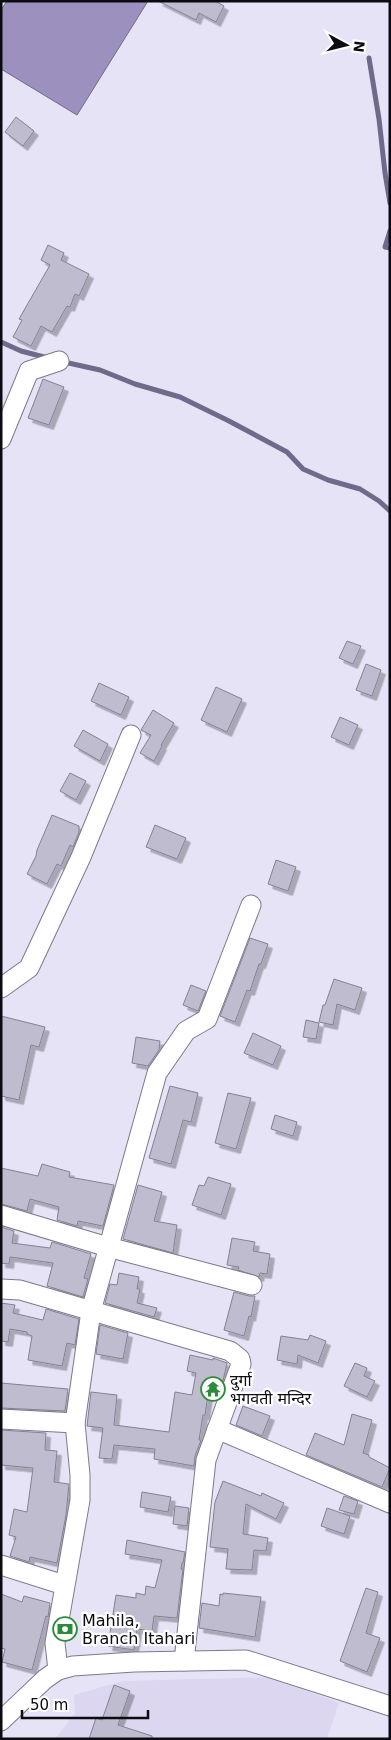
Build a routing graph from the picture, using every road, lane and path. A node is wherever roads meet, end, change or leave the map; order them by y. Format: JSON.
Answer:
{"nodes":[{"id":1,"x":59,"y":361,"type":"dead end"},
{"id":2,"x":1,"y":439,"type":"edge"},
{"id":3,"x":131,"y":735,"type":"dead end"},
{"id":4,"x":251,"y":905,"type":"dead end"},
{"id":5,"x":1,"y":988,"type":"edge"},
{"id":6,"x":1,"y":1215,"type":"edge"},
{"id":7,"x":108,"y":1247,"type":"junction"},
{"id":8,"x":252,"y":1285,"type":"dead end"},
{"id":9,"x":1,"y":1289,"type":"edge"},
{"id":10,"x":91,"y":1311,"type":"junction"},
{"id":11,"x":1,"y":1419,"type":"edge"},
{"id":12,"x":75,"y":1423,"type":"junction"},
{"id":13,"x":217,"y":1429,"type":"junction"},
{"id":14,"x":390,"y":1503,"type":"edge"},
{"id":15,"x":1,"y":1565,"type":"edge"},
{"id":16,"x":64,"y":1585,"type":"junction"},
{"id":17,"x":184,"y":1661,"type":"junction"},
{"id":18,"x":58,"y":1670,"type":"junction"},
{"id":19,"x":390,"y":1706,"type":"edge"},
{"id":20,"x":1,"y":1721,"type":"edge"}],
"edges":[{"from":1,"to":2,"type":"street"},
{"from":3,"to":5,"type":"street"},
{"from":4,"to":7,"type":"street"},
{"from":6,"to":7,"type":"street"},
{"from":7,"to":8,"type":"street"},
{"from":7,"to":10,"type":"street"},
{"from":9,"to":10,"type":"street"},
{"from":10,"to":12,"type":"street"},
{"from":10,"to":13,"type":"street"},
{"from":11,"to":12,"type":"street"},
{"from":12,"to":16,"type":"street"},
{"from":13,"to":14,"type":"street"},
{"from":13,"to":17,"type":"street"},
{"from":15,"to":16,"type":"street"},
{"from":16,"to":18,"type":"street"},
{"from":17,"to":18,"type":"street"},
{"from":17,"to":19,"type":"street"},
{"from":18,"to":20,"type":"street"}]}
